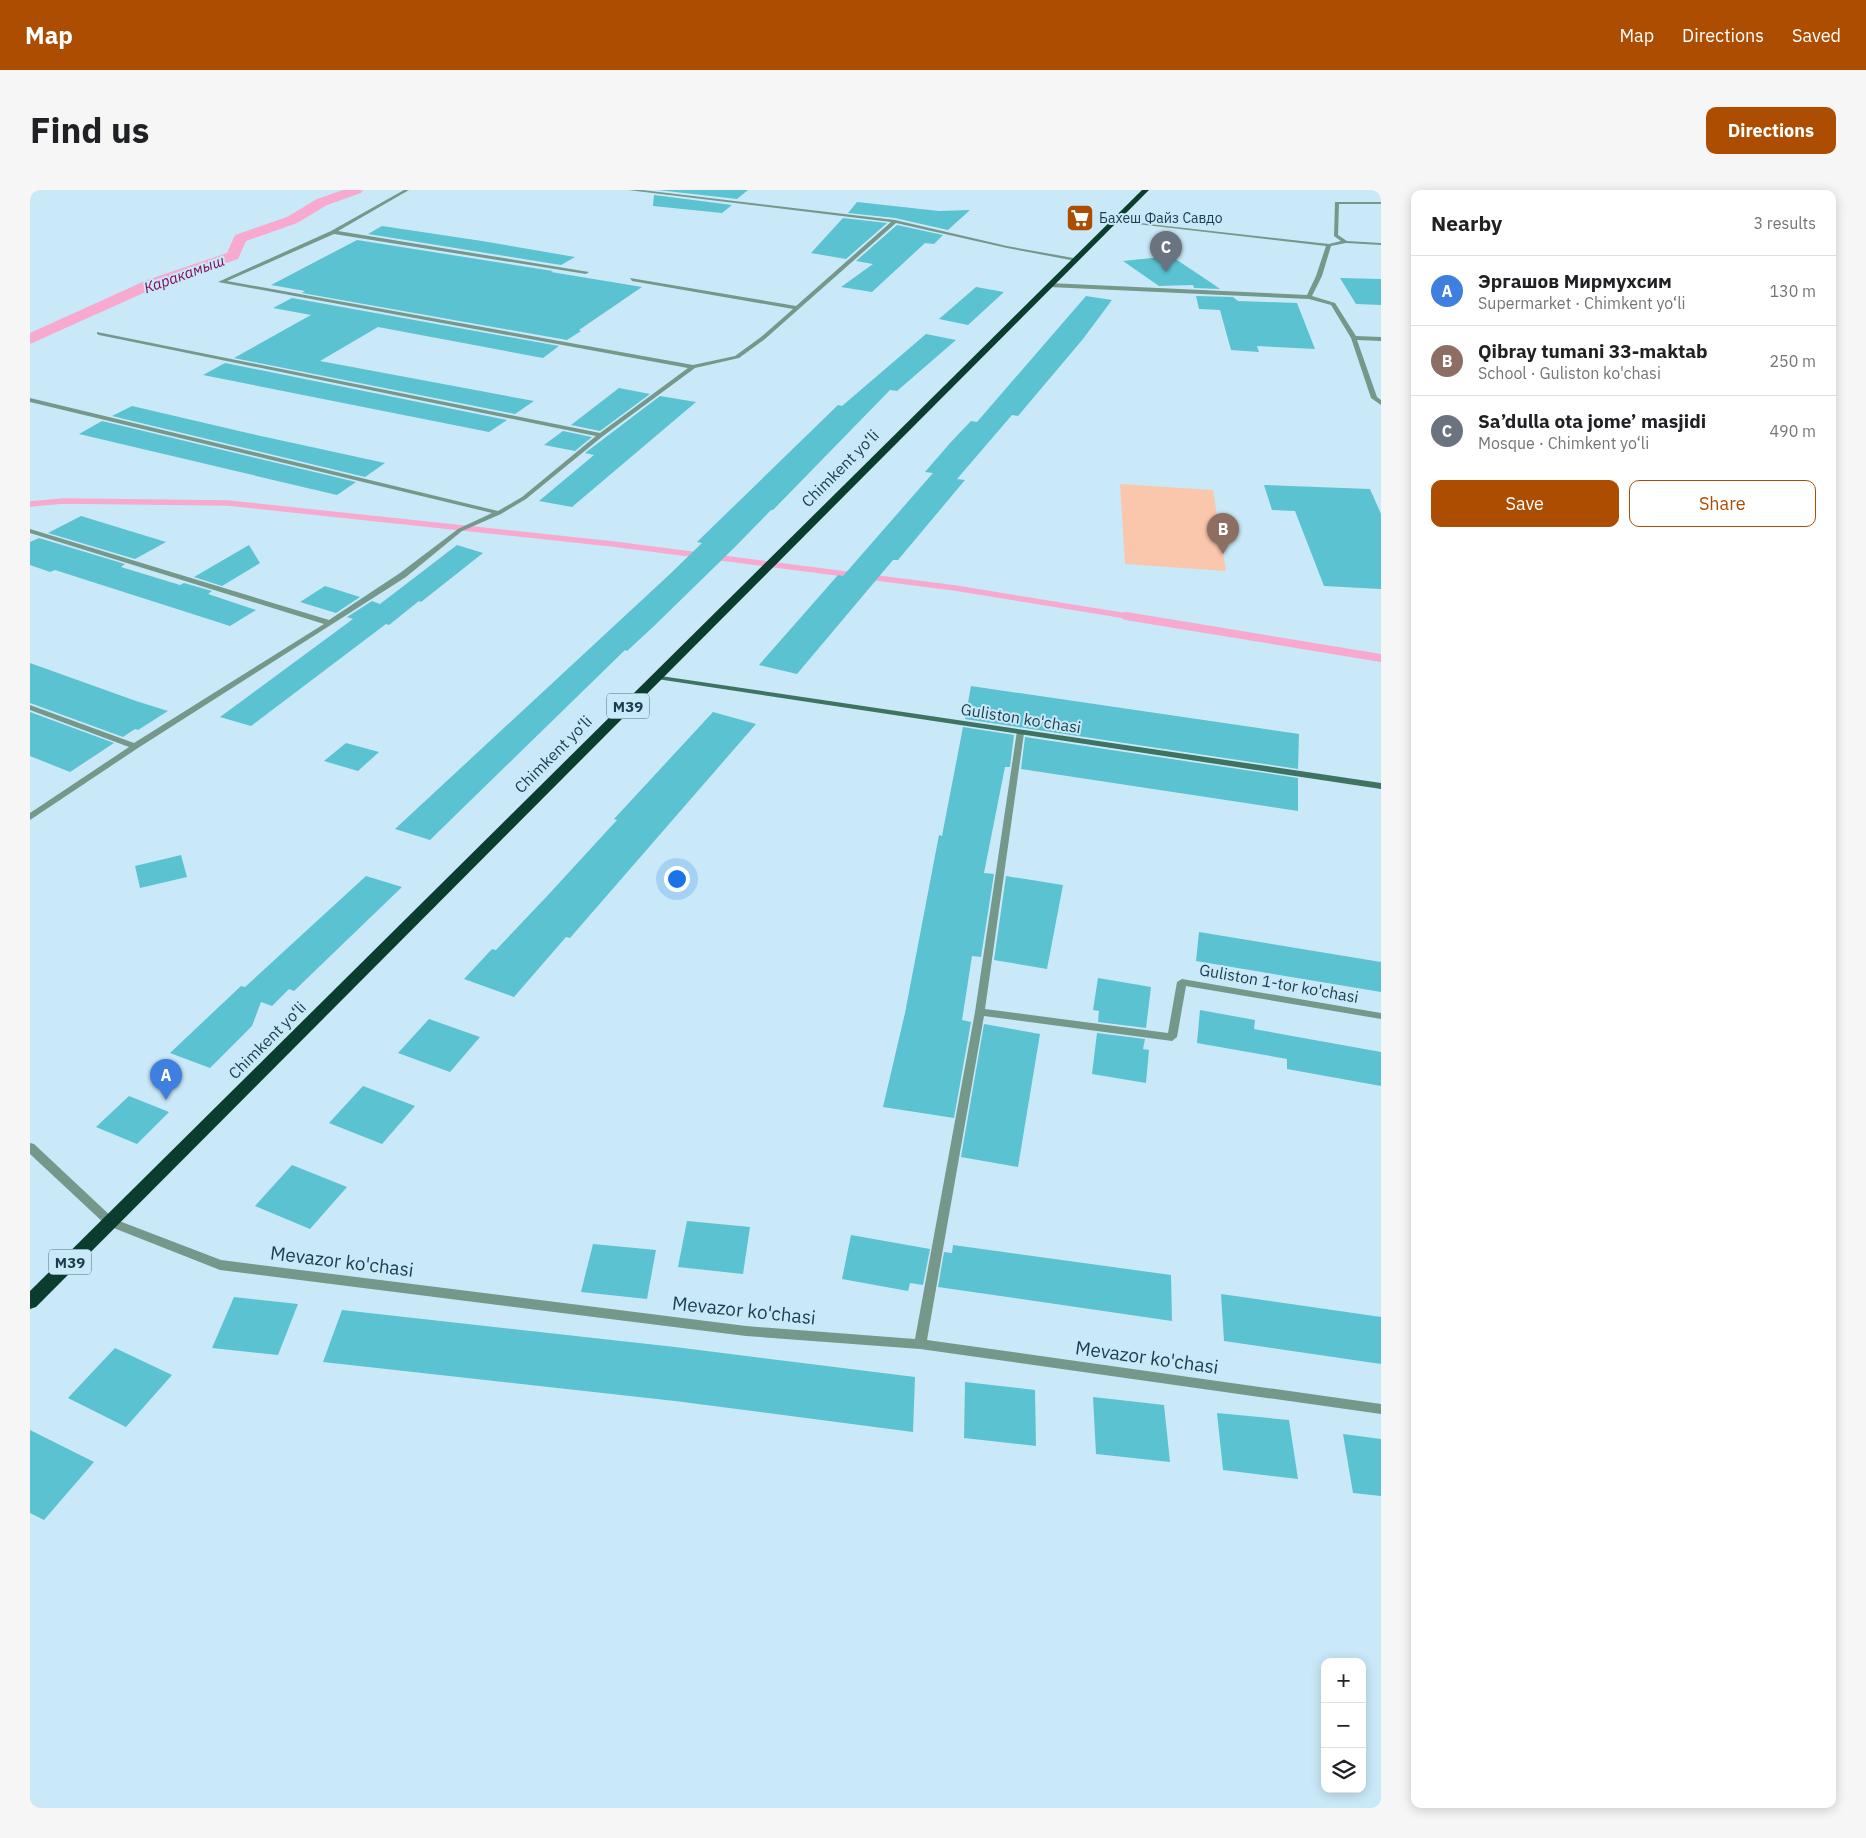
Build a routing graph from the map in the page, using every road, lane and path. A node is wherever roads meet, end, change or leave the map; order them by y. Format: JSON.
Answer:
{"nodes":[{"id":1,"x":408,"y":190,"type":"edge"},
{"id":2,"x":630,"y":190,"type":"edge"},
{"id":3,"x":1146,"y":190,"type":"edge"},
{"id":4,"x":1381,"y":203,"type":"edge"},
{"id":5,"x":895,"y":221,"type":"junction"},
{"id":6,"x":1113,"y":221,"type":"junction"},
{"id":7,"x":333,"y":232,"type":"junction"},
{"id":8,"x":1346,"y":242,"type":"junction"},
{"id":9,"x":1381,"y":244,"type":"edge"},
{"id":10,"x":1329,"y":245,"type":"junction"},
{"id":11,"x":1076,"y":259,"type":"junction"},
{"id":12,"x":586,"y":272,"type":"dead end"},
{"id":13,"x":632,"y":280,"type":"dead end"},
{"id":14,"x":1049,"y":285,"type":"junction"},
{"id":15,"x":1309,"y":297,"type":"junction"},
{"id":16,"x":797,"y":308,"type":"junction"},
{"id":17,"x":100,"y":333,"type":"dead end"},
{"id":18,"x":1354,"y":338,"type":"junction"},
{"id":19,"x":1381,"y":339,"type":"edge"},
{"id":20,"x":693,"y":367,"type":"junction"},
{"id":21,"x":30,"y":400,"type":"edge"},
{"id":22,"x":1381,"y":403,"type":"edge"},
{"id":23,"x":601,"y":435,"type":"junction"},
{"id":24,"x":499,"y":513,"type":"junction"},
{"id":25,"x":30,"y":531,"type":"edge"},
{"id":26,"x":330,"y":623,"type":"junction"},
{"id":27,"x":657,"y":677,"type":"junction"},
{"id":28,"x":30,"y":707,"type":"edge"},
{"id":29,"x":1020,"y":733,"type":"junction"},
{"id":30,"x":134,"y":746,"type":"junction"},
{"id":31,"x":1381,"y":786,"type":"edge"},
{"id":32,"x":30,"y":817,"type":"edge"},
{"id":33,"x":980,"y":1012,"type":"junction"},
{"id":34,"x":1381,"y":1016,"type":"edge"},
{"id":35,"x":30,"y":1147,"type":"edge"},
{"id":36,"x":110,"y":1222,"type":"junction"},
{"id":37,"x":30,"y":1302,"type":"edge"},
{"id":38,"x":920,"y":1344,"type":"junction"},
{"id":39,"x":1381,"y":1409,"type":"edge"}],
"edges":[{"from":1,"to":7,"type":"street"},
{"from":2,"to":5,"type":"street"},
{"from":3,"to":6,"type":"highway","name":"Chimkent yo‘li","number":"M39"},
{"from":4,"to":8,"type":"street"},
{"from":5,"to":11,"type":"street"},
{"from":5,"to":16,"type":"street"},
{"from":6,"to":10,"type":"street"},
{"from":6,"to":11,"type":"highway","name":"Chimkent yo‘li","number":"M39"},
{"from":7,"to":12,"type":"street"},
{"from":7,"to":20,"type":"street"},
{"from":8,"to":9,"type":"street"},
{"from":8,"to":10,"type":"street"},
{"from":10,"to":15,"type":"street"},
{"from":11,"to":14,"type":"highway","name":"Chimkent yo‘li","number":"M39"},
{"from":13,"to":16,"type":"street"},
{"from":14,"to":15,"type":"street"},
{"from":14,"to":27,"type":"highway","name":"Chimkent yo‘li","number":"M39"},
{"from":15,"to":18,"type":"street"},
{"from":16,"to":20,"type":"street"},
{"from":17,"to":23,"type":"street"},
{"from":18,"to":19,"type":"street"},
{"from":18,"to":22,"type":"street"},
{"from":20,"to":23,"type":"street"},
{"from":21,"to":24,"type":"street"},
{"from":23,"to":24,"type":"street"},
{"from":24,"to":26,"type":"street"},
{"from":25,"to":26,"type":"street"},
{"from":26,"to":30,"type":"street"},
{"from":27,"to":29,"type":"main road","name":"Guliston ko'chasi"},
{"from":27,"to":36,"type":"highway","name":"Chimkent yo‘li","number":"M39"},
{"from":28,"to":30,"type":"street"},
{"from":29,"to":31,"type":"main road","name":"Guliston ko'chasi"},
{"from":29,"to":33,"type":"street"},
{"from":30,"to":32,"type":"street"},
{"from":33,"to":34,"type":"street","name":"Guliston 1-tor ko'chasi"},
{"from":33,"to":38,"type":"street"},
{"from":35,"to":36,"type":"street"},
{"from":36,"to":37,"type":"highway","name":"Chimkent yo‘li","number":"M39"},
{"from":36,"to":38,"type":"street","name":"Mevazor ko'chasi"},
{"from":38,"to":39,"type":"street","name":"Mevazor ko'chasi"}]}
